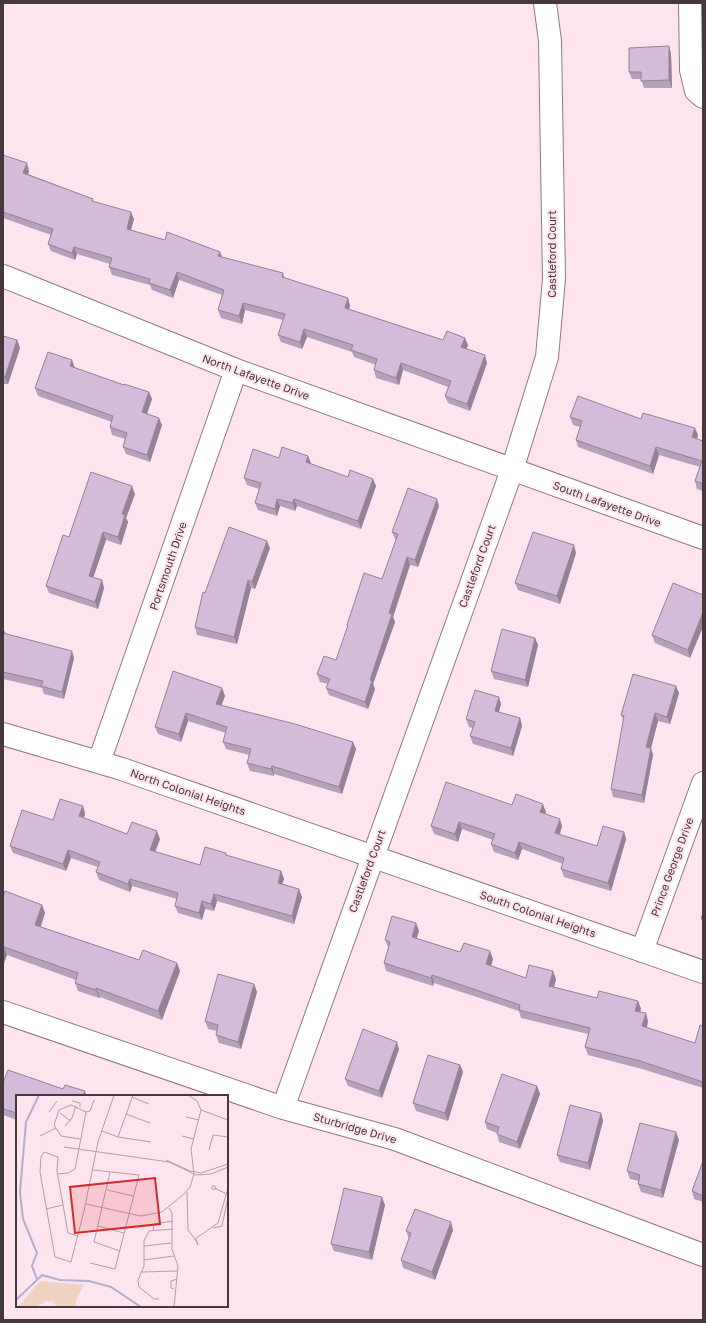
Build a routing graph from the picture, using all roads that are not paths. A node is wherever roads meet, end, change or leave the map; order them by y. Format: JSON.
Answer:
{"nodes":[{"id":1,"x":545,"y":3,"type":"edge"},
{"id":2,"x":690,"y":3,"type":"edge"},
{"id":3,"x":703,"y":97,"type":"edge"},
{"id":4,"x":3,"y":276,"type":"edge"},
{"id":5,"x":236,"y":370,"type":"junction"},
{"id":6,"x":512,"y":470,"type":"junction"},
{"id":7,"x":703,"y":538,"type":"edge"},
{"id":8,"x":3,"y":734,"type":"edge"},
{"id":9,"x":100,"y":762,"type":"junction"},
{"id":10,"x":703,"y":783,"type":"edge"},
{"id":11,"x":372,"y":856,"type":"junction"},
{"id":12,"x":642,"y":951,"type":"junction"},
{"id":13,"x":703,"y":972,"type":"edge"},
{"id":14,"x":3,"y":1012,"type":"edge"},
{"id":15,"x":283,"y":1108,"type":"junction"},
{"id":16,"x":703,"y":1255,"type":"edge"}],
"edges":[{"from":1,"to":6,"type":"street","name":"Castleford Court"},
{"from":2,"to":3,"type":"street"},
{"from":4,"to":5,"type":"street","name":"North Lafayette Drive"},
{"from":5,"to":6,"type":"street","name":"North Lafayette Drive"},
{"from":5,"to":9,"type":"street","name":"Portsmouth Drive"},
{"from":6,"to":7,"type":"street","name":"South Lafayette Drive"},
{"from":6,"to":11,"type":"street","name":"Castleford Court"},
{"from":8,"to":9,"type":"street","name":"North Colonial Heights"},
{"from":9,"to":11,"type":"street","name":"North Colonial Heights"},
{"from":10,"to":12,"type":"street","name":"Prince George Drive"},
{"from":11,"to":12,"type":"street","name":"South Colonial Heights"},
{"from":11,"to":15,"type":"street","name":"Castleford Court"},
{"from":12,"to":13,"type":"street","name":"South Colonial Heights"},
{"from":14,"to":15,"type":"street","name":"Sturbridge Drive"},
{"from":15,"to":16,"type":"street","name":"Sturbridge Drive"}]}
